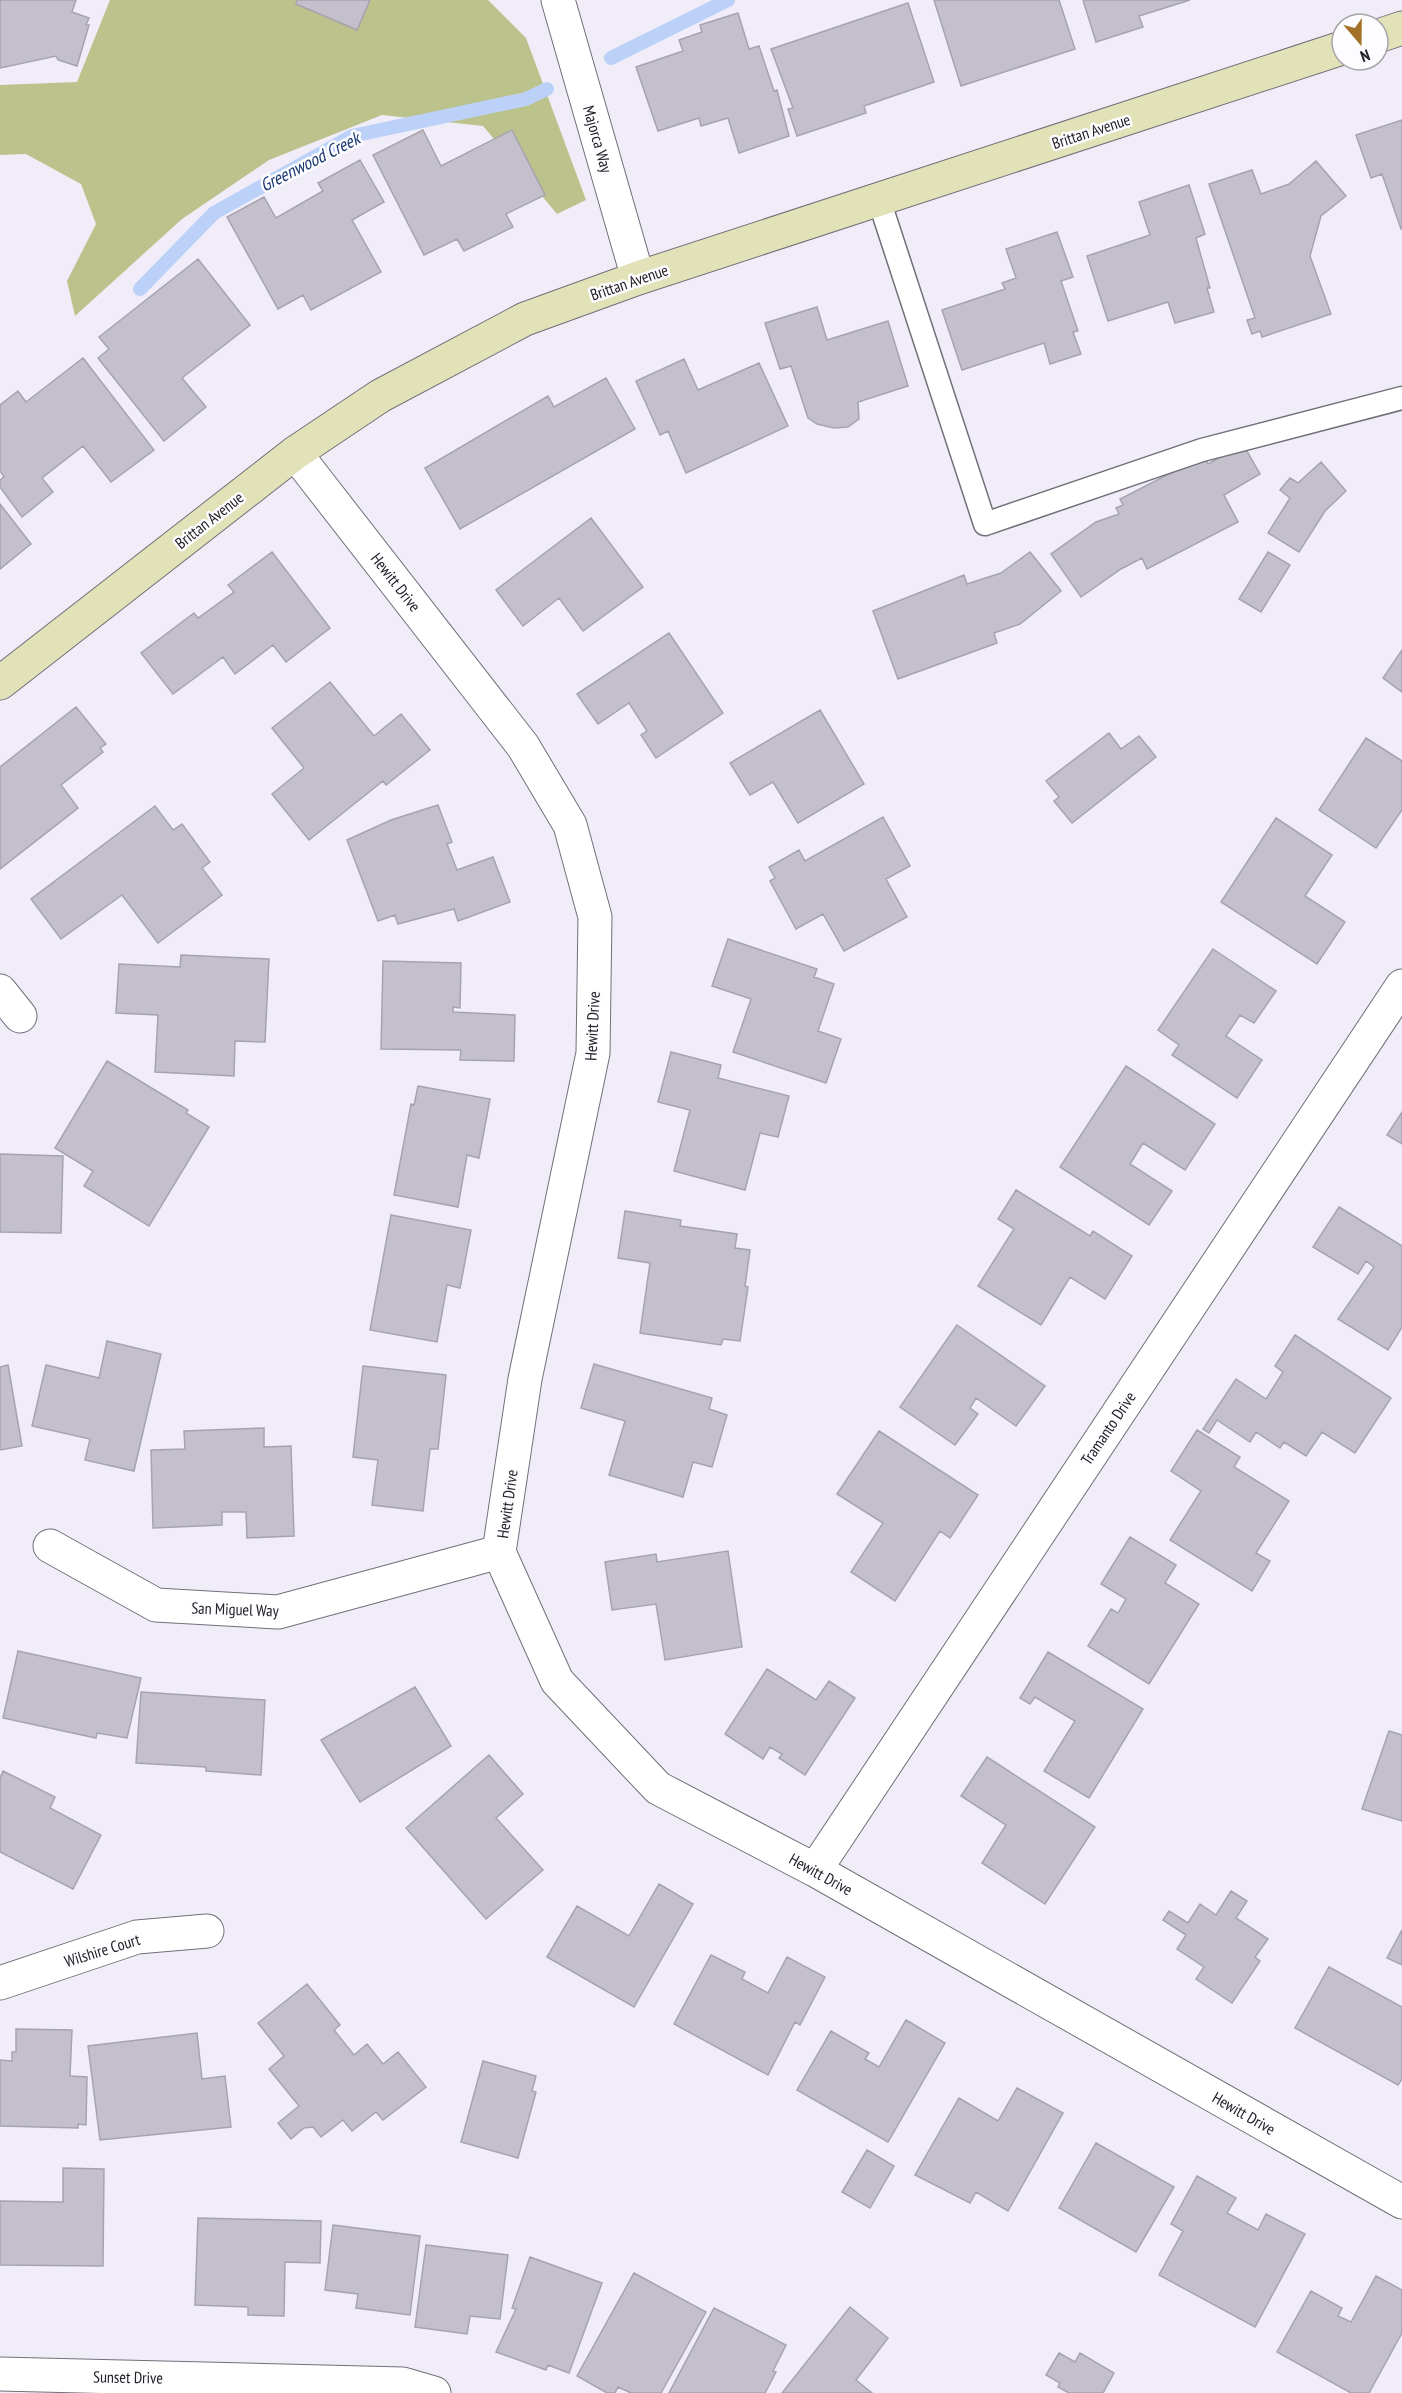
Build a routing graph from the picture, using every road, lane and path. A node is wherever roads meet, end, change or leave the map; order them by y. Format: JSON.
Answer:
{"nodes":[{"id":1,"x":558,"y":0,"type":"edge"},
{"id":2,"x":1330,"y":52,"type":"edge"},
{"id":3,"x":879,"y":200,"type":"junction"},
{"id":4,"x":638,"y":278,"type":"junction"},
{"id":5,"x":1402,"y":398,"type":"edge"},
{"id":6,"x":295,"y":453,"type":"junction"},
{"id":7,"x":0,"y":683,"type":"edge"},
{"id":8,"x":1402,"y":986,"type":"edge"},
{"id":9,"x":0,"y":991,"type":"edge"},
{"id":10,"x":20,"y":1016,"type":"dead end"},
{"id":11,"x":50,"y":1546,"type":"dead end"},
{"id":12,"x":499,"y":1552,"type":"junction"},
{"id":13,"x":815,"y":1870,"type":"junction"},
{"id":14,"x":207,"y":1931,"type":"dead end"},
{"id":15,"x":0,"y":1983,"type":"edge"},
{"id":16,"x":1402,"y":2202,"type":"edge"},
{"id":17,"x":0,"y":2374,"type":"edge"},
{"id":18,"x":434,"y":2393,"type":"edge"}],
"edges":[{"from":1,"to":4,"type":"street","name":"Majorca Way"},
{"from":2,"to":3,"type":"main road","name":"Brittan Avenue"},
{"from":3,"to":4,"type":"main road","name":"Brittan Avenue"},
{"from":3,"to":5,"type":"lane"},
{"from":4,"to":6,"type":"main road","name":"Brittan Avenue"},
{"from":6,"to":7,"type":"main road","name":"Brittan Avenue"},
{"from":6,"to":12,"type":"street","name":"Hewitt Drive"},
{"from":8,"to":13,"type":"street","name":"Tramanto Drive"},
{"from":9,"to":10,"type":"street"},
{"from":11,"to":12,"type":"street","name":"San Miguel Way"},
{"from":12,"to":13,"type":"street","name":"Hewitt Drive"},
{"from":13,"to":16,"type":"street","name":"Hewitt Drive"},
{"from":14,"to":15,"type":"street","name":"Wilshire Court"},
{"from":17,"to":18,"type":"street","name":"Sunset Drive"}]}
